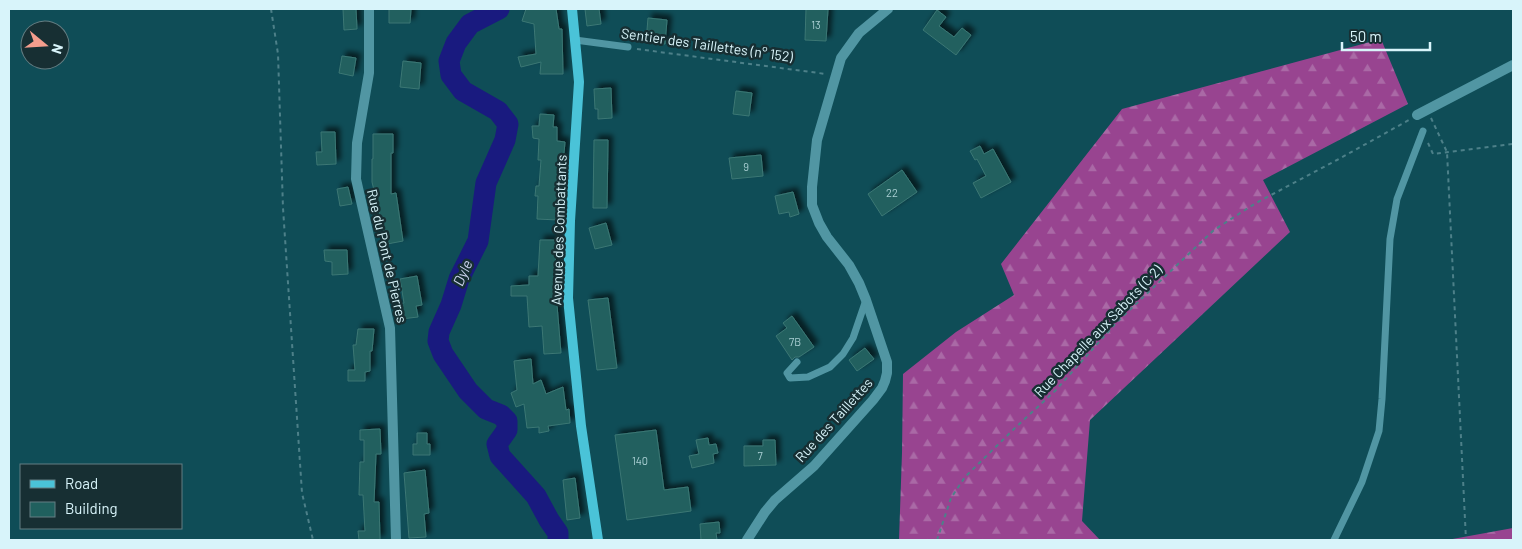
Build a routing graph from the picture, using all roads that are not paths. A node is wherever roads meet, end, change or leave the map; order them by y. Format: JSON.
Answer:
{"nodes":[{"id":1,"x":369,"y":9,"type":"edge"},
{"id":2,"x":572,"y":9,"type":"edge"},
{"id":3,"x":888,"y":9,"type":"edge"},
{"id":4,"x":575,"y":40,"type":"junction"},
{"id":5,"x":628,"y":47,"type":"road end"},
{"id":6,"x":1513,"y":65,"type":"edge"},
{"id":7,"x":1417,"y":115,"type":"road end"},
{"id":8,"x":1423,"y":131,"type":"road end"},
{"id":9,"x":866,"y":300,"type":"junction"},
{"id":10,"x":797,"y":362,"type":"dead end"},
{"id":11,"x":396,"y":540,"type":"edge"},
{"id":12,"x":598,"y":540,"type":"edge"},
{"id":13,"x":747,"y":540,"type":"edge"},
{"id":14,"x":1334,"y":540,"type":"edge"}],
"edges":[{"from":1,"to":11,"type":"street","name":"Rue du Pont de Pierres"},
{"from":2,"to":4,"type":"main road","name":"Avenue des Combattants"},
{"from":3,"to":9,"type":"street","name":"Rue des Taillettes"},
{"from":4,"to":5,"type":"lane","name":"Sentier des Taillettes (n° 152)"},
{"from":4,"to":12,"type":"main road","name":"Avenue des Combattants"},
{"from":6,"to":7,"type":"street"},
{"from":8,"to":14,"type":"lane"},
{"from":9,"to":10,"type":"lane"},
{"from":9,"to":13,"type":"street","name":"Rue des Taillettes"}]}
